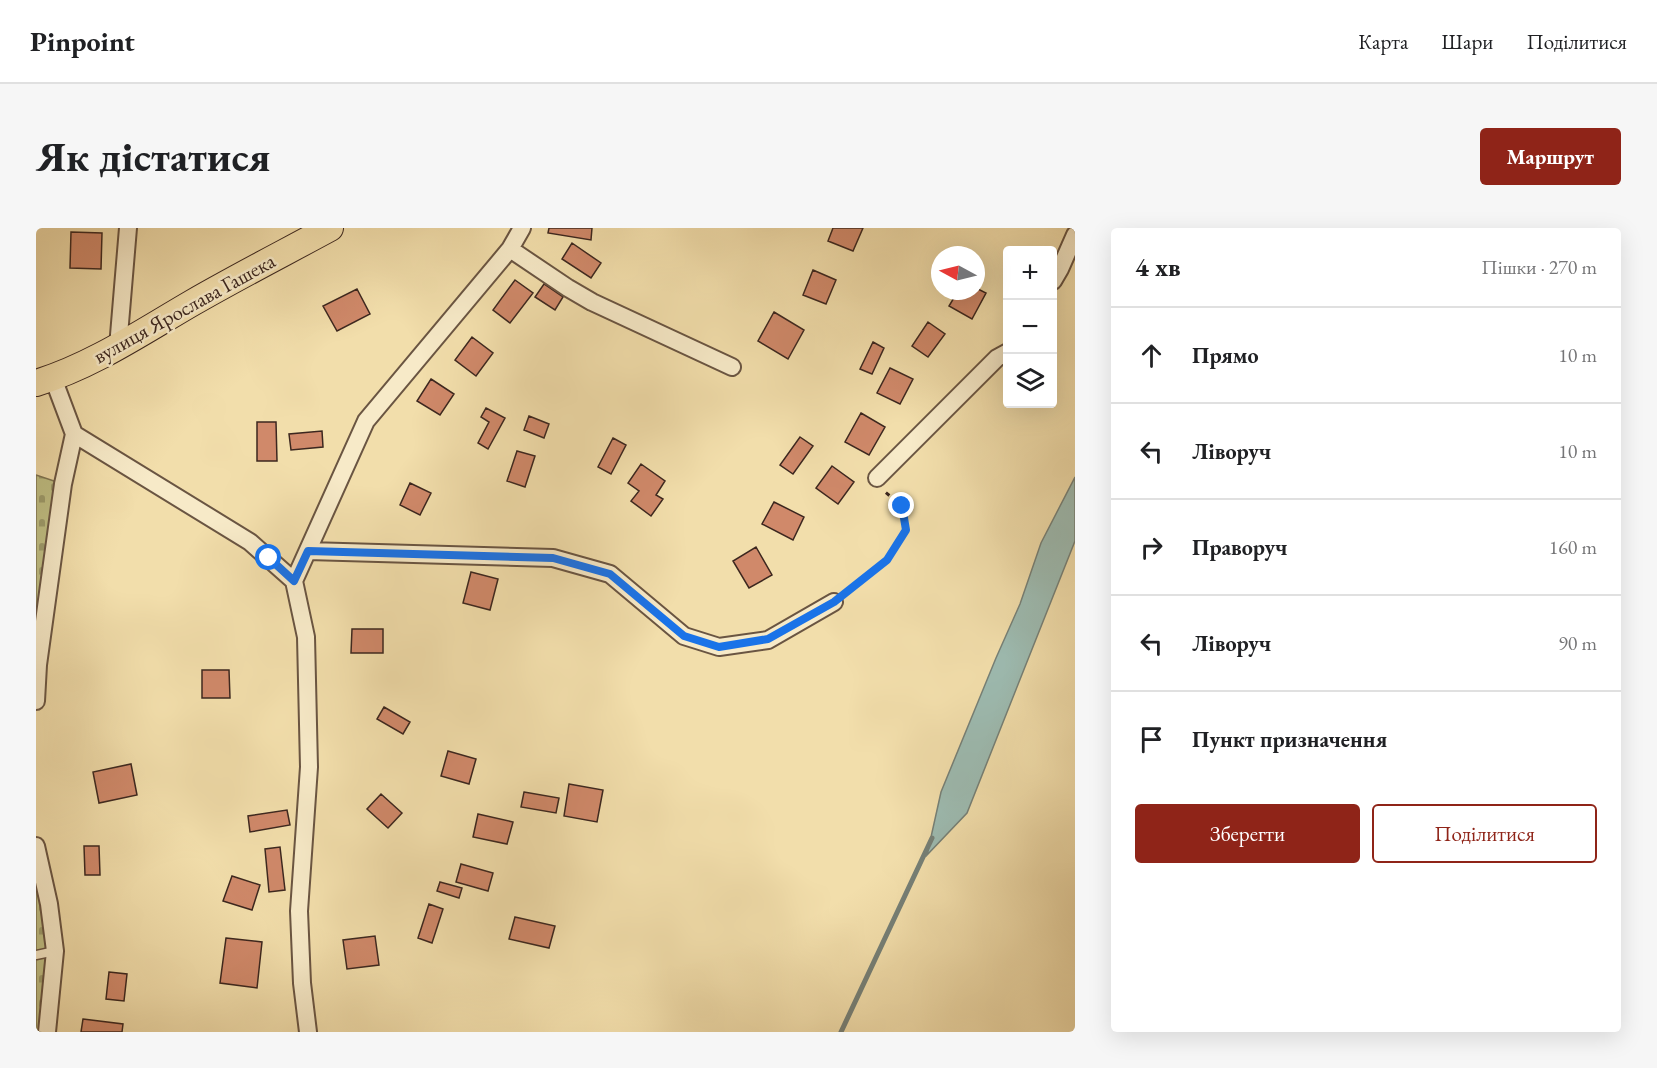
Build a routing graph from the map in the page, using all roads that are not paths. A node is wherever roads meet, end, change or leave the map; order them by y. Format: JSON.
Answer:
{"nodes":[{"id":1,"x":128,"y":228,"type":"edge"},
{"id":2,"x":330,"y":228,"type":"edge"},
{"id":3,"x":522,"y":228,"type":"edge"},
{"id":4,"x":1075,"y":235,"type":"edge"},
{"id":5,"x":510,"y":249,"type":"junction"},
{"id":6,"x":1057,"y":274,"type":"edge"},
{"id":7,"x":118,"y":347,"type":"junction"},
{"id":8,"x":1004,"y":354,"type":"edge"},
{"id":9,"x":732,"y":367,"type":"dead end"},
{"id":10,"x":44,"y":380,"type":"edge"},
{"id":11,"x":74,"y":434,"type":"junction"},
{"id":12,"x":878,"y":478,"type":"road end"},
{"id":13,"x":308,"y":551,"type":"junction"},
{"id":14,"x":294,"y":581,"type":"junction"},
{"id":15,"x":834,"y":602,"type":"road end"},
{"id":16,"x":36,"y":702,"type":"edge"},
{"id":17,"x":36,"y":846,"type":"edge"},
{"id":18,"x":55,"y":951,"type":"junction"},
{"id":19,"x":36,"y":954,"type":"edge"},
{"id":20,"x":47,"y":1032,"type":"edge"},
{"id":21,"x":308,"y":1032,"type":"edge"}],
"edges":[{"from":1,"to":7,"type":"street"},
{"from":2,"to":7,"type":"main road","name":"вулиця Ярослава Гашека"},
{"from":3,"to":5,"type":"street"},
{"from":4,"to":6,"type":"street"},
{"from":5,"to":9,"type":"street"},
{"from":5,"to":13,"type":"street"},
{"from":7,"to":10,"type":"main road","name":"вулиця Ярослава Гашека"},
{"from":8,"to":12,"type":"street"},
{"from":10,"to":11,"type":"street"},
{"from":11,"to":14,"type":"street"},
{"from":11,"to":16,"type":"street"},
{"from":13,"to":14,"type":"street"},
{"from":13,"to":15,"type":"street"},
{"from":14,"to":21,"type":"street"},
{"from":17,"to":18,"type":"street"},
{"from":18,"to":19,"type":"lane"},
{"from":18,"to":20,"type":"street"}]}
